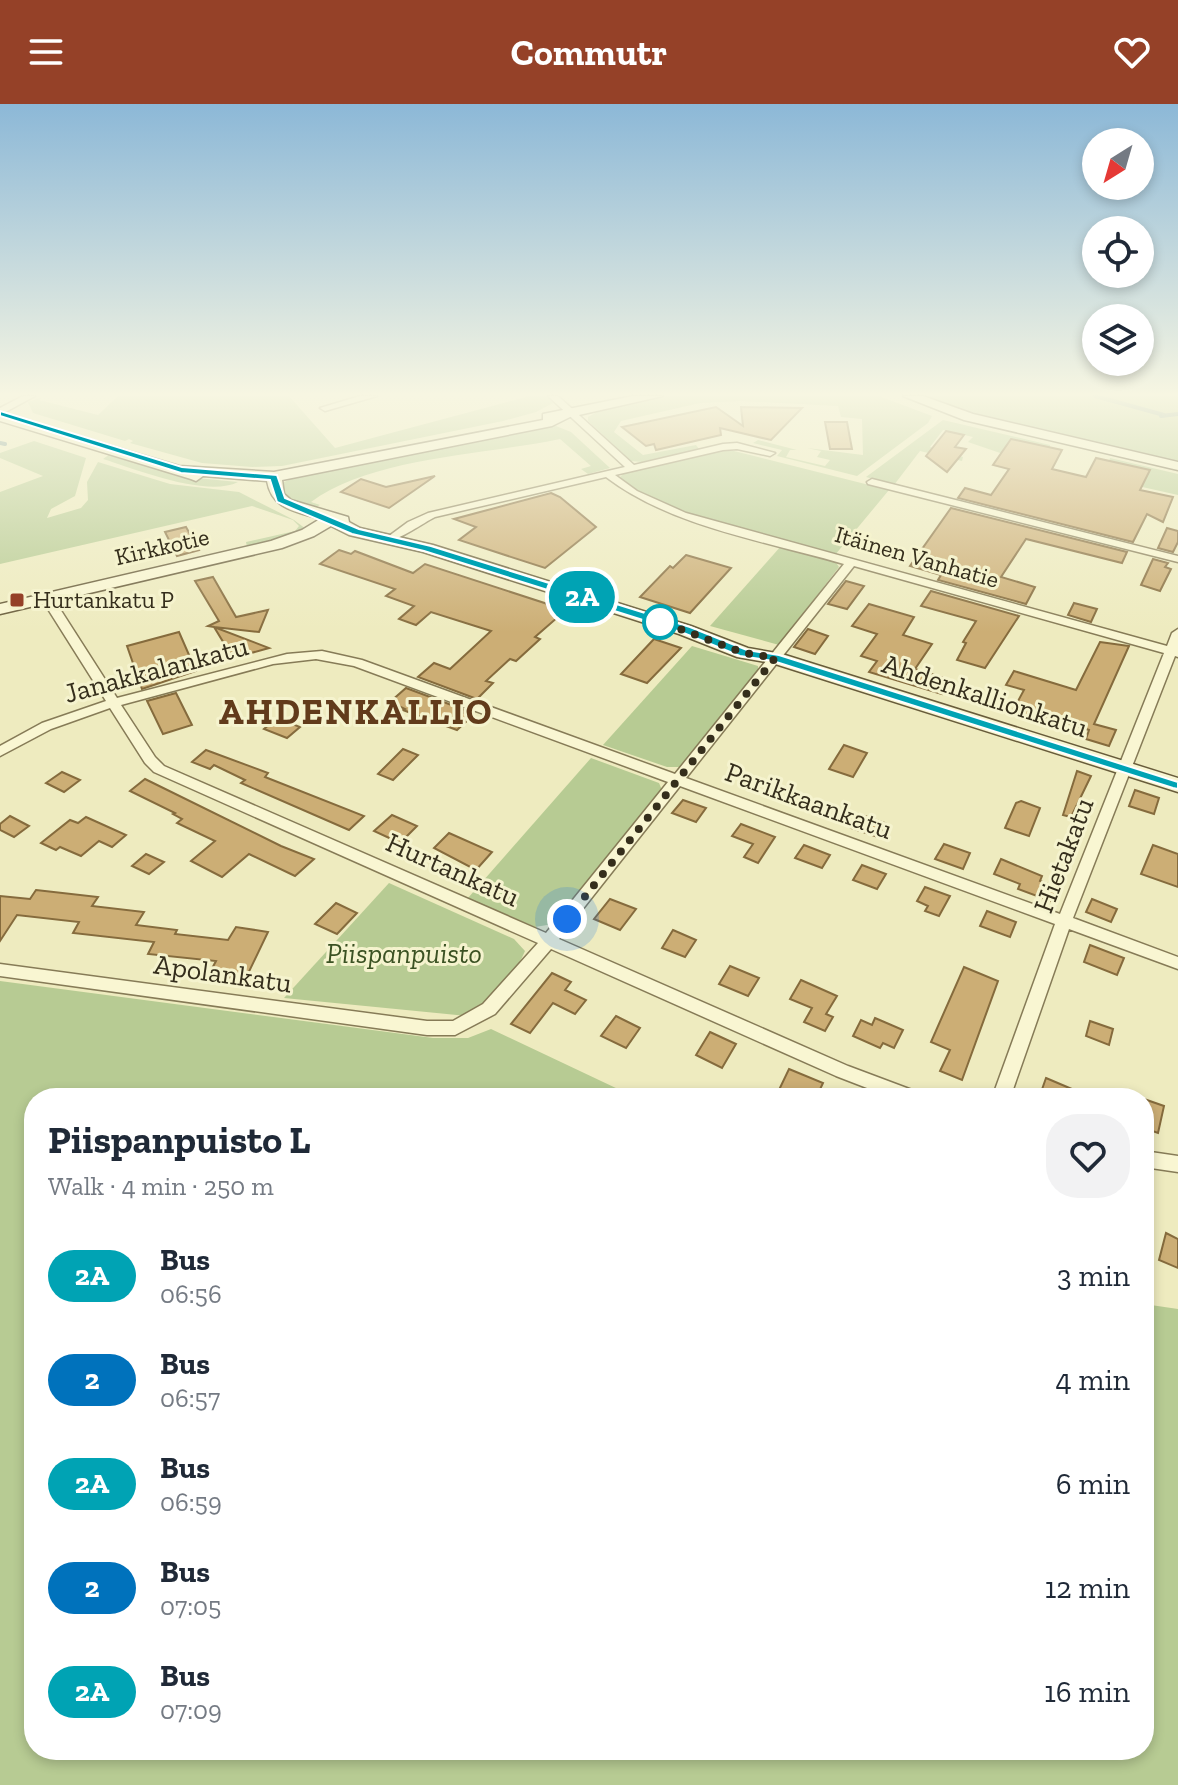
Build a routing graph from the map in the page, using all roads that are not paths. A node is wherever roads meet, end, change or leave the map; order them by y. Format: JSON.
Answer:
{"nodes":[{"id":1,"x":196,"y":474,"type":"edge"},
{"id":2,"x":283,"y":474,"type":"edge"},
{"id":3,"x":600,"y":474,"type":"edge"},
{"id":4,"x":608,"y":474,"type":"edge"},
{"id":5,"x":270,"y":477,"type":"junction"},
{"id":6,"x":872,"y":482,"type":"dead end"},
{"id":7,"x":331,"y":519,"type":"junction"},
{"id":8,"x":393,"y":538,"type":"junction"},
{"id":9,"x":1178,"y":559,"type":"edge"},
{"id":10,"x":851,"y":562,"type":"junction"},
{"id":11,"x":47,"y":598,"type":"junction"},
{"id":12,"x":0,"y":609,"type":"edge"},
{"id":13,"x":1178,"y":633,"type":"edge"},
{"id":14,"x":1174,"y":652,"type":"edge"},
{"id":15,"x":331,"y":656,"type":"joint"},
{"id":16,"x":775,"y":658,"type":"junction"},
{"id":17,"x":116,"y":703,"type":"junction"},
{"id":18,"x":0,"y":752,"type":"edge"},
{"id":19,"x":1125,"y":768,"type":"junction"},
{"id":20,"x":678,"y":779,"type":"junction"},
{"id":21,"x":1178,"y":785,"type":"edge"},
{"id":22,"x":1064,"y":922,"type":"junction"},
{"id":23,"x":548,"y":942,"type":"junction"},
{"id":24,"x":1178,"y":963,"type":"edge"},
{"id":25,"x":0,"y":970,"type":"edge"},
{"id":26,"x":887,"y":1088,"type":"edge"},
{"id":27,"x":1005,"y":1088,"type":"edge"},
{"id":28,"x":1154,"y":1160,"type":"edge"},
{"id":29,"x":1178,"y":1164,"type":"edge"}],
"edges":[{"from":1,"to":5,"type":"street"},
{"from":2,"to":5,"type":"street"},
{"from":3,"to":8,"type":"street"},
{"from":4,"to":10,"type":"street","name":"Itäinen Vanhatie"},
{"from":5,"to":7,"type":"street","name":"Ahdenkallionkatu"},
{"from":6,"to":9,"type":"street"},
{"from":7,"to":8,"type":"street","name":"Ahdenkallionkatu"},
{"from":7,"to":11,"type":"street","name":"Kirkkotie"},
{"from":8,"to":16,"type":"street","name":"Ahdenkallionkatu"},
{"from":10,"to":14,"type":"street","name":"Itäinen Vanhatie"},
{"from":10,"to":16,"type":"street"},
{"from":11,"to":12,"type":"street","name":"Kirkkotie"},
{"from":11,"to":17,"type":"street","name":"Hurtankatu"},
{"from":13,"to":14,"type":"street","name":"Hietakatu"},
{"from":14,"to":19,"type":"street","name":"Hietakatu"},
{"from":15,"to":17,"type":"street","name":"Janakkalankatu"},
{"from":15,"to":20,"type":"street","name":"Parikkaankatu"},
{"from":16,"to":19,"type":"street","name":"Ahdenkallionkatu"},
{"from":16,"to":20,"type":"street"},
{"from":17,"to":18,"type":"street","name":"Janakkalankatu"},
{"from":17,"to":23,"type":"street","name":"Hurtankatu"},
{"from":19,"to":21,"type":"street","name":"Ahdenkallionkatu"},
{"from":19,"to":22,"type":"street","name":"Hietakatu"},
{"from":20,"to":22,"type":"street","name":"Parikkaankatu"},
{"from":20,"to":23,"type":"street"},
{"from":22,"to":24,"type":"street","name":"Parikkaankatu"},
{"from":22,"to":27,"type":"street","name":"Hietakatu"},
{"from":23,"to":25,"type":"street","name":"Apolankatu"},
{"from":23,"to":26,"type":"street","name":"Hurtankatu"},
{"from":28,"to":29,"type":"street"}]}
